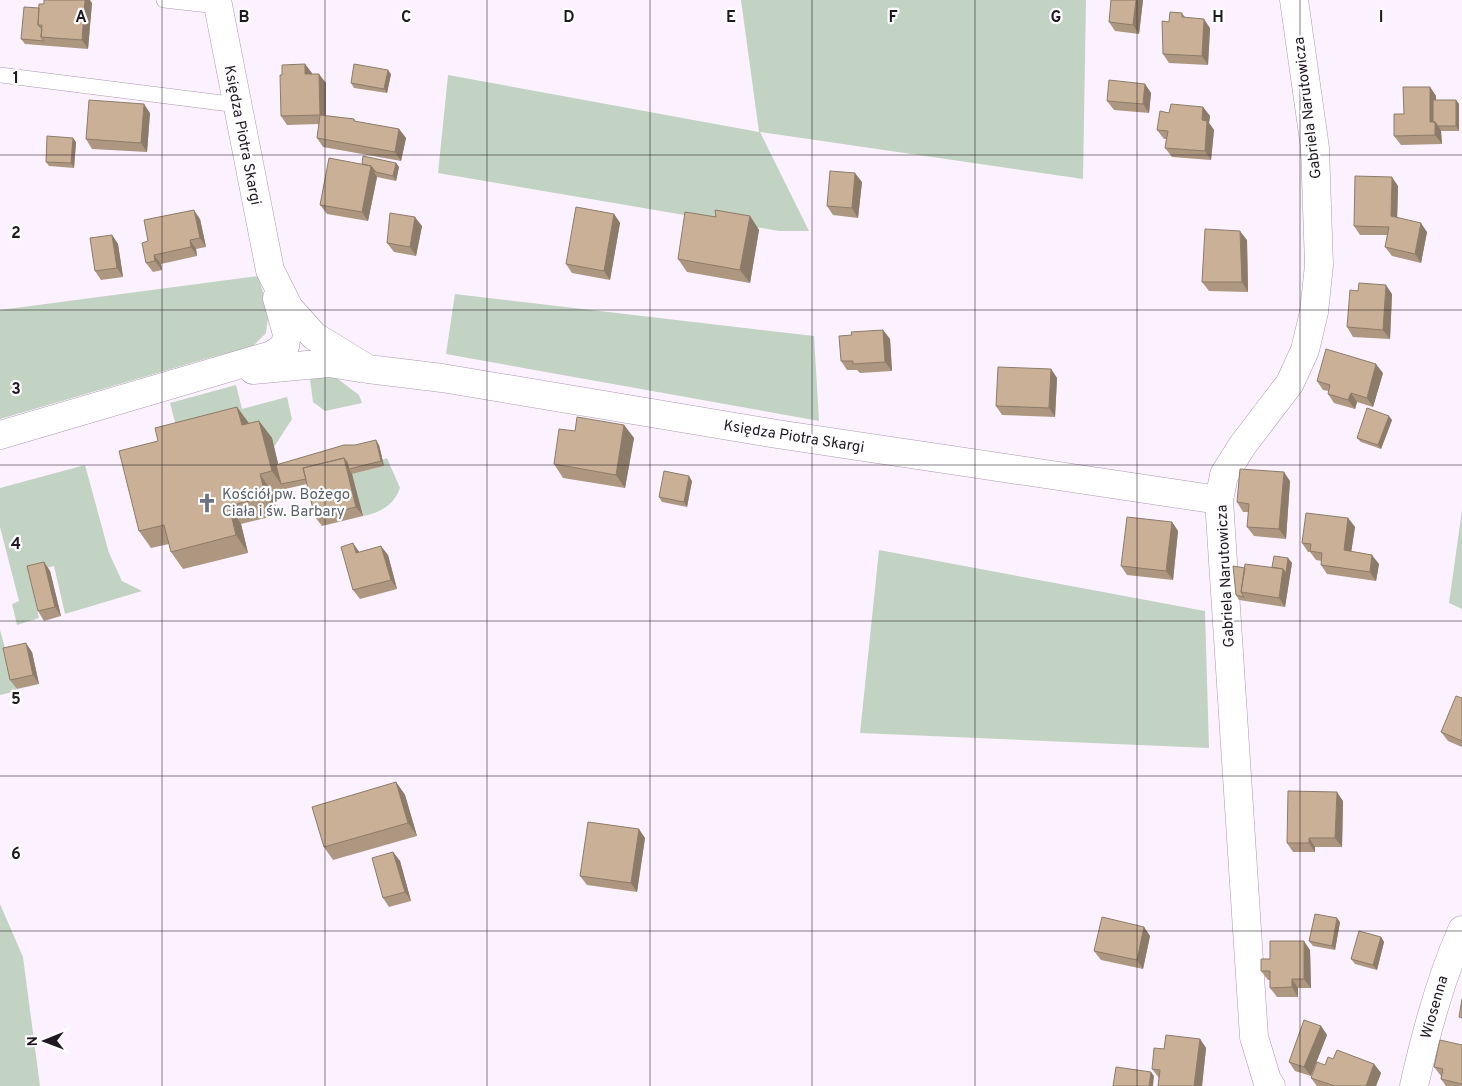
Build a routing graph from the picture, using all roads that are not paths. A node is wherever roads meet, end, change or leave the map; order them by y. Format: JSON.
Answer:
{"nodes":[{"id":1,"x":164,"y":0,"type":"edge"},
{"id":2,"x":1294,"y":0,"type":"edge"},
{"id":3,"x":218,"y":3,"type":"edge"},
{"id":4,"x":0,"y":75,"type":"edge"},
{"id":5,"x":238,"y":105,"type":"junction"},
{"id":6,"x":270,"y":270,"type":"junction"},
{"id":7,"x":368,"y":369,"type":"junction"},
{"id":8,"x":217,"y":373,"type":"junction"},
{"id":9,"x":0,"y":435,"type":"edge"},
{"id":10,"x":1220,"y":500,"type":"junction"},
{"id":11,"x":1462,"y":930,"type":"edge"},
{"id":12,"x":1271,"y":1086,"type":"edge"},
{"id":13,"x":1414,"y":1086,"type":"edge"}],
"edges":[{"from":1,"to":3,"type":"lane"},
{"from":2,"to":10,"type":"street","name":"Gabriela Narutowicza"},
{"from":3,"to":5,"type":"street","name":"Księdza Piotra Skargi"},
{"from":4,"to":5,"type":"lane"},
{"from":5,"to":6,"type":"street","name":"Księdza Piotra Skargi"},
{"from":6,"to":7,"type":"street","name":"Księdza Piotra Skargi"},
{"from":6,"to":8,"type":"street","name":"Księdza Piotra Skargi"},
{"from":7,"to":8,"type":"street","name":"Księdza Piotra Skargi"},
{"from":7,"to":10,"type":"street","name":"Księdza Piotra Skargi"},
{"from":8,"to":9,"type":"street","name":"Księdza Piotra Skargi"},
{"from":10,"to":12,"type":"street","name":"Gabriela Narutowicza"},
{"from":11,"to":13,"type":"street","name":"Wiosenna"}]}
